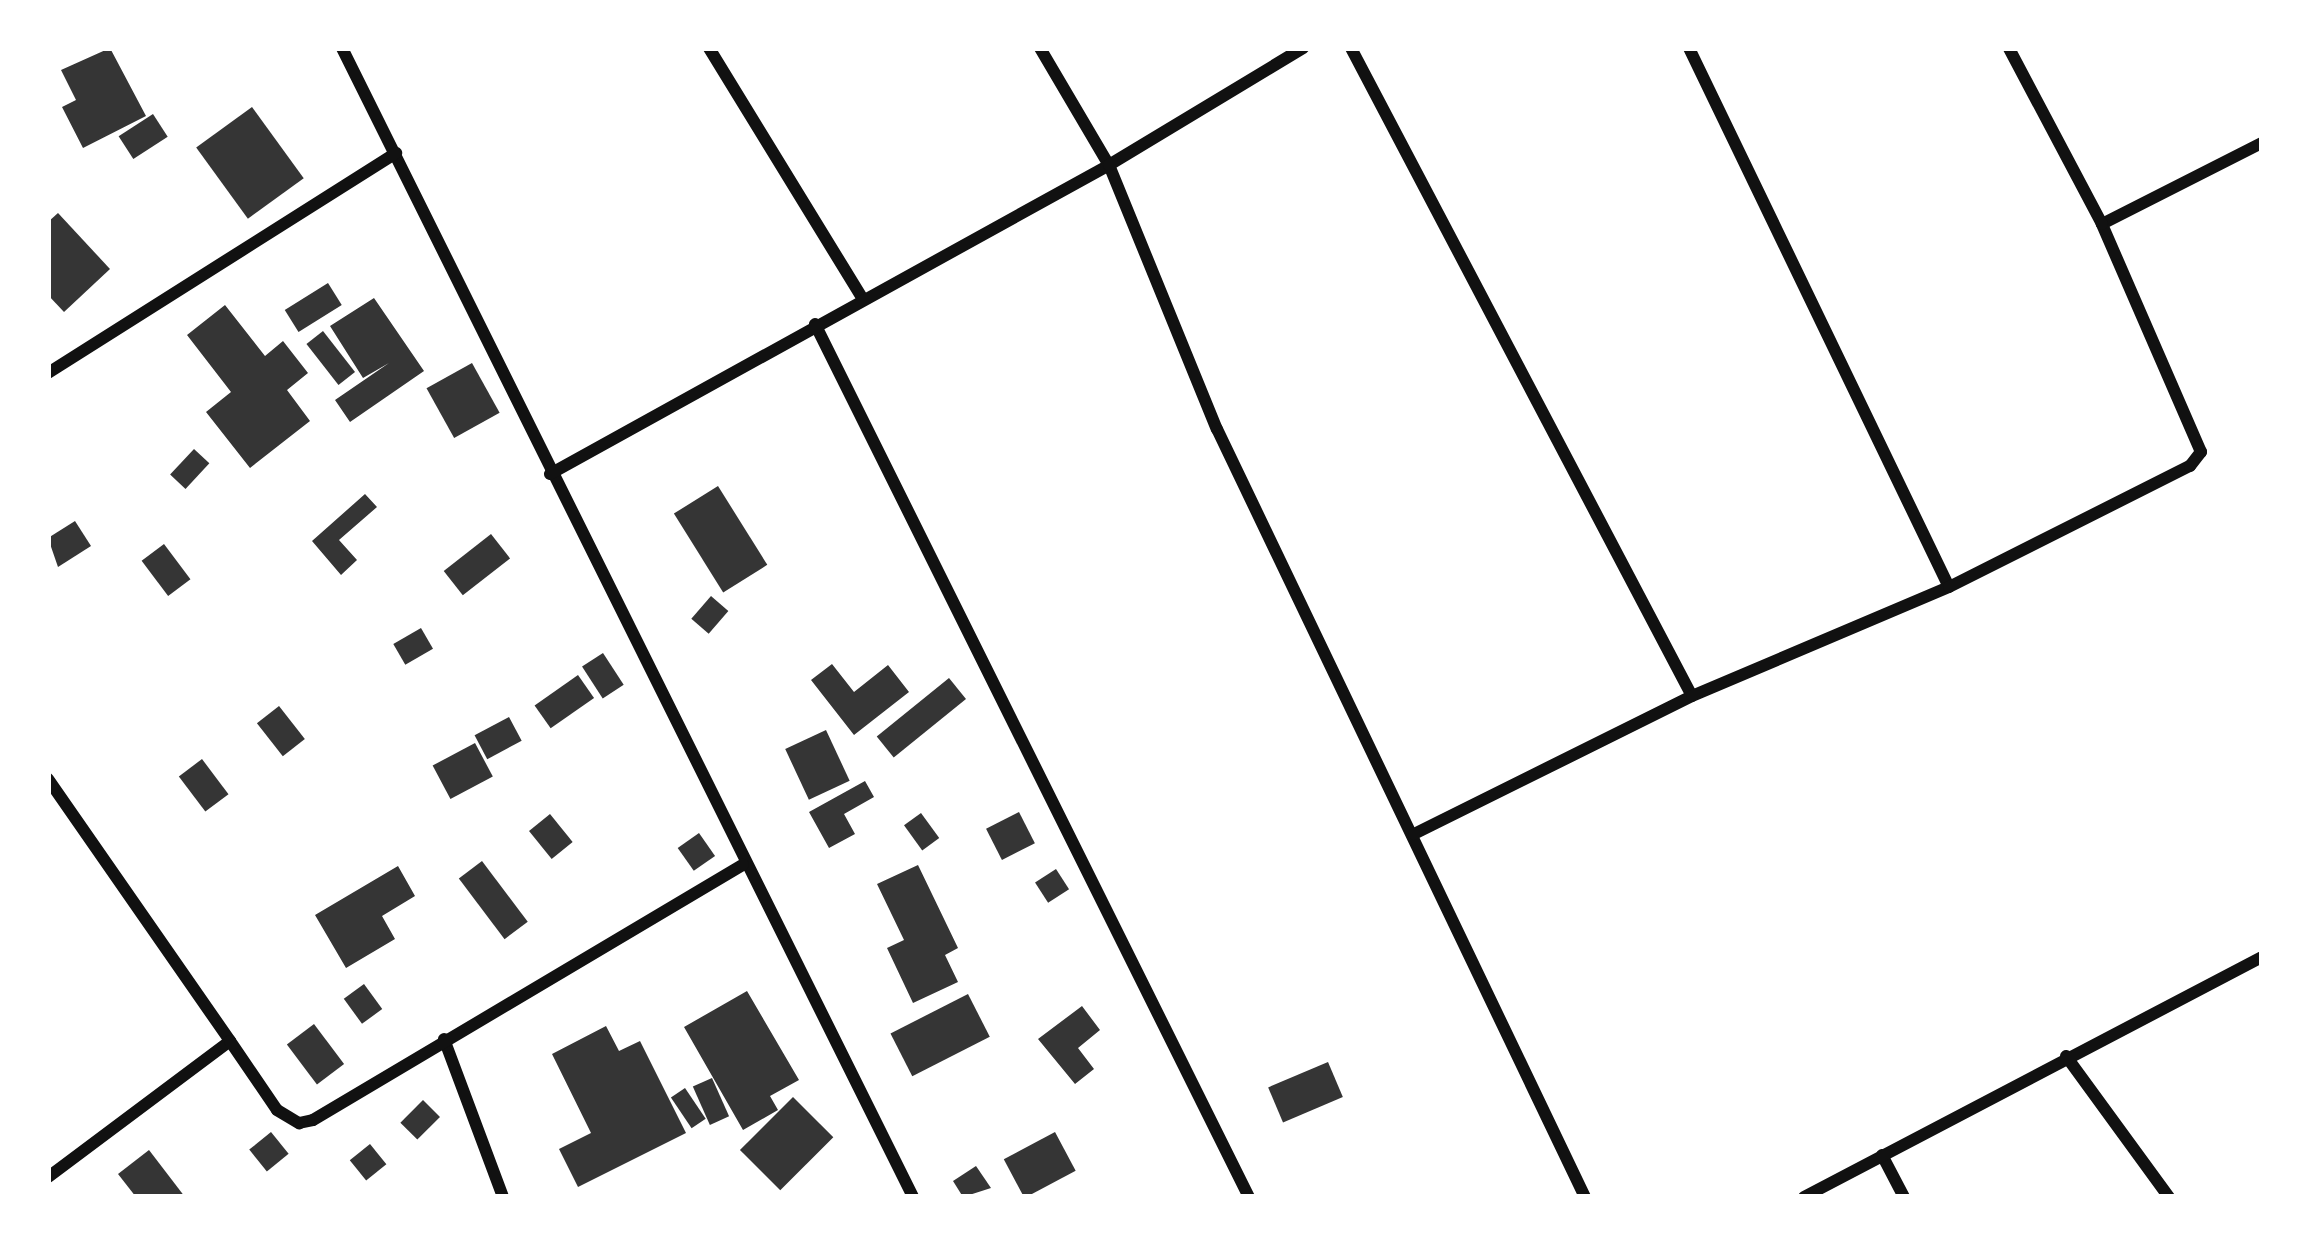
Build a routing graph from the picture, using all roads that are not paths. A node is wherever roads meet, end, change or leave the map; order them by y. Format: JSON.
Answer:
{"nodes":[{"id":1,"x":341,"y":48,"type":"edge"},
{"id":2,"x":709,"y":48,"type":"edge"},
{"id":3,"x":1040,"y":48,"type":"edge"},
{"id":4,"x":1304,"y":48,"type":"edge"},
{"id":5,"x":1351,"y":48,"type":"edge"},
{"id":6,"x":1688,"y":48,"type":"edge"},
{"id":7,"x":2009,"y":48,"type":"edge"},
{"id":8,"x":2262,"y":143,"type":"edge"},
{"id":9,"x":396,"y":153,"type":"junction"},
{"id":10,"x":1109,"y":165,"type":"junction"},
{"id":11,"x":2102,"y":224,"type":"junction"},
{"id":12,"x":863,"y":299,"type":"junction"},
{"id":13,"x":815,"y":324,"type":"junction"},
{"id":14,"x":48,"y":373,"type":"edge"},
{"id":15,"x":550,"y":474,"type":"junction"},
{"id":16,"x":1949,"y":587,"type":"junction"},
{"id":17,"x":1692,"y":696,"type":"junction"},
{"id":18,"x":48,"y":779,"type":"edge"},
{"id":19,"x":1414,"y":834,"type":"junction"},
{"id":20,"x":743,"y":865,"type":"junction"},
{"id":21,"x":2262,"y":957,"type":"edge"},
{"id":22,"x":444,"y":1039,"type":"junction"},
{"id":23,"x":230,"y":1041,"type":"junction"},
{"id":24,"x":2066,"y":1056,"type":"junction"},
{"id":25,"x":1882,"y":1155,"type":"junction"},
{"id":26,"x":48,"y":1177,"type":"edge"},
{"id":27,"x":503,"y":1197,"type":"edge"},
{"id":28,"x":913,"y":1197,"type":"edge"},
{"id":29,"x":1249,"y":1197,"type":"edge"},
{"id":30,"x":1585,"y":1197,"type":"edge"},
{"id":31,"x":1804,"y":1197,"type":"edge"},
{"id":32,"x":1904,"y":1197,"type":"edge"},
{"id":33,"x":2169,"y":1197,"type":"edge"}],
"edges":[{"from":1,"to":9,"type":"street"},
{"from":2,"to":12,"type":"street"},
{"from":3,"to":10,"type":"street"},
{"from":4,"to":10,"type":"street"},
{"from":5,"to":17,"type":"street"},
{"from":6,"to":16,"type":"street"},
{"from":7,"to":11,"type":"street"},
{"from":8,"to":11,"type":"street"},
{"from":9,"to":14,"type":"street"},
{"from":9,"to":15,"type":"street"},
{"from":10,"to":12,"type":"street"},
{"from":10,"to":19,"type":"street"},
{"from":11,"to":16,"type":"street"},
{"from":12,"to":13,"type":"street"},
{"from":13,"to":15,"type":"street"},
{"from":13,"to":29,"type":"street"},
{"from":15,"to":20,"type":"street"},
{"from":16,"to":17,"type":"street"},
{"from":17,"to":19,"type":"street"},
{"from":18,"to":23,"type":"street"},
{"from":19,"to":30,"type":"street"},
{"from":20,"to":22,"type":"street"},
{"from":20,"to":28,"type":"street"},
{"from":21,"to":24,"type":"street"},
{"from":22,"to":23,"type":"street"},
{"from":22,"to":27,"type":"street"},
{"from":23,"to":26,"type":"street"},
{"from":24,"to":25,"type":"street"},
{"from":24,"to":33,"type":"street"},
{"from":25,"to":31,"type":"street"},
{"from":25,"to":32,"type":"street"}]}
